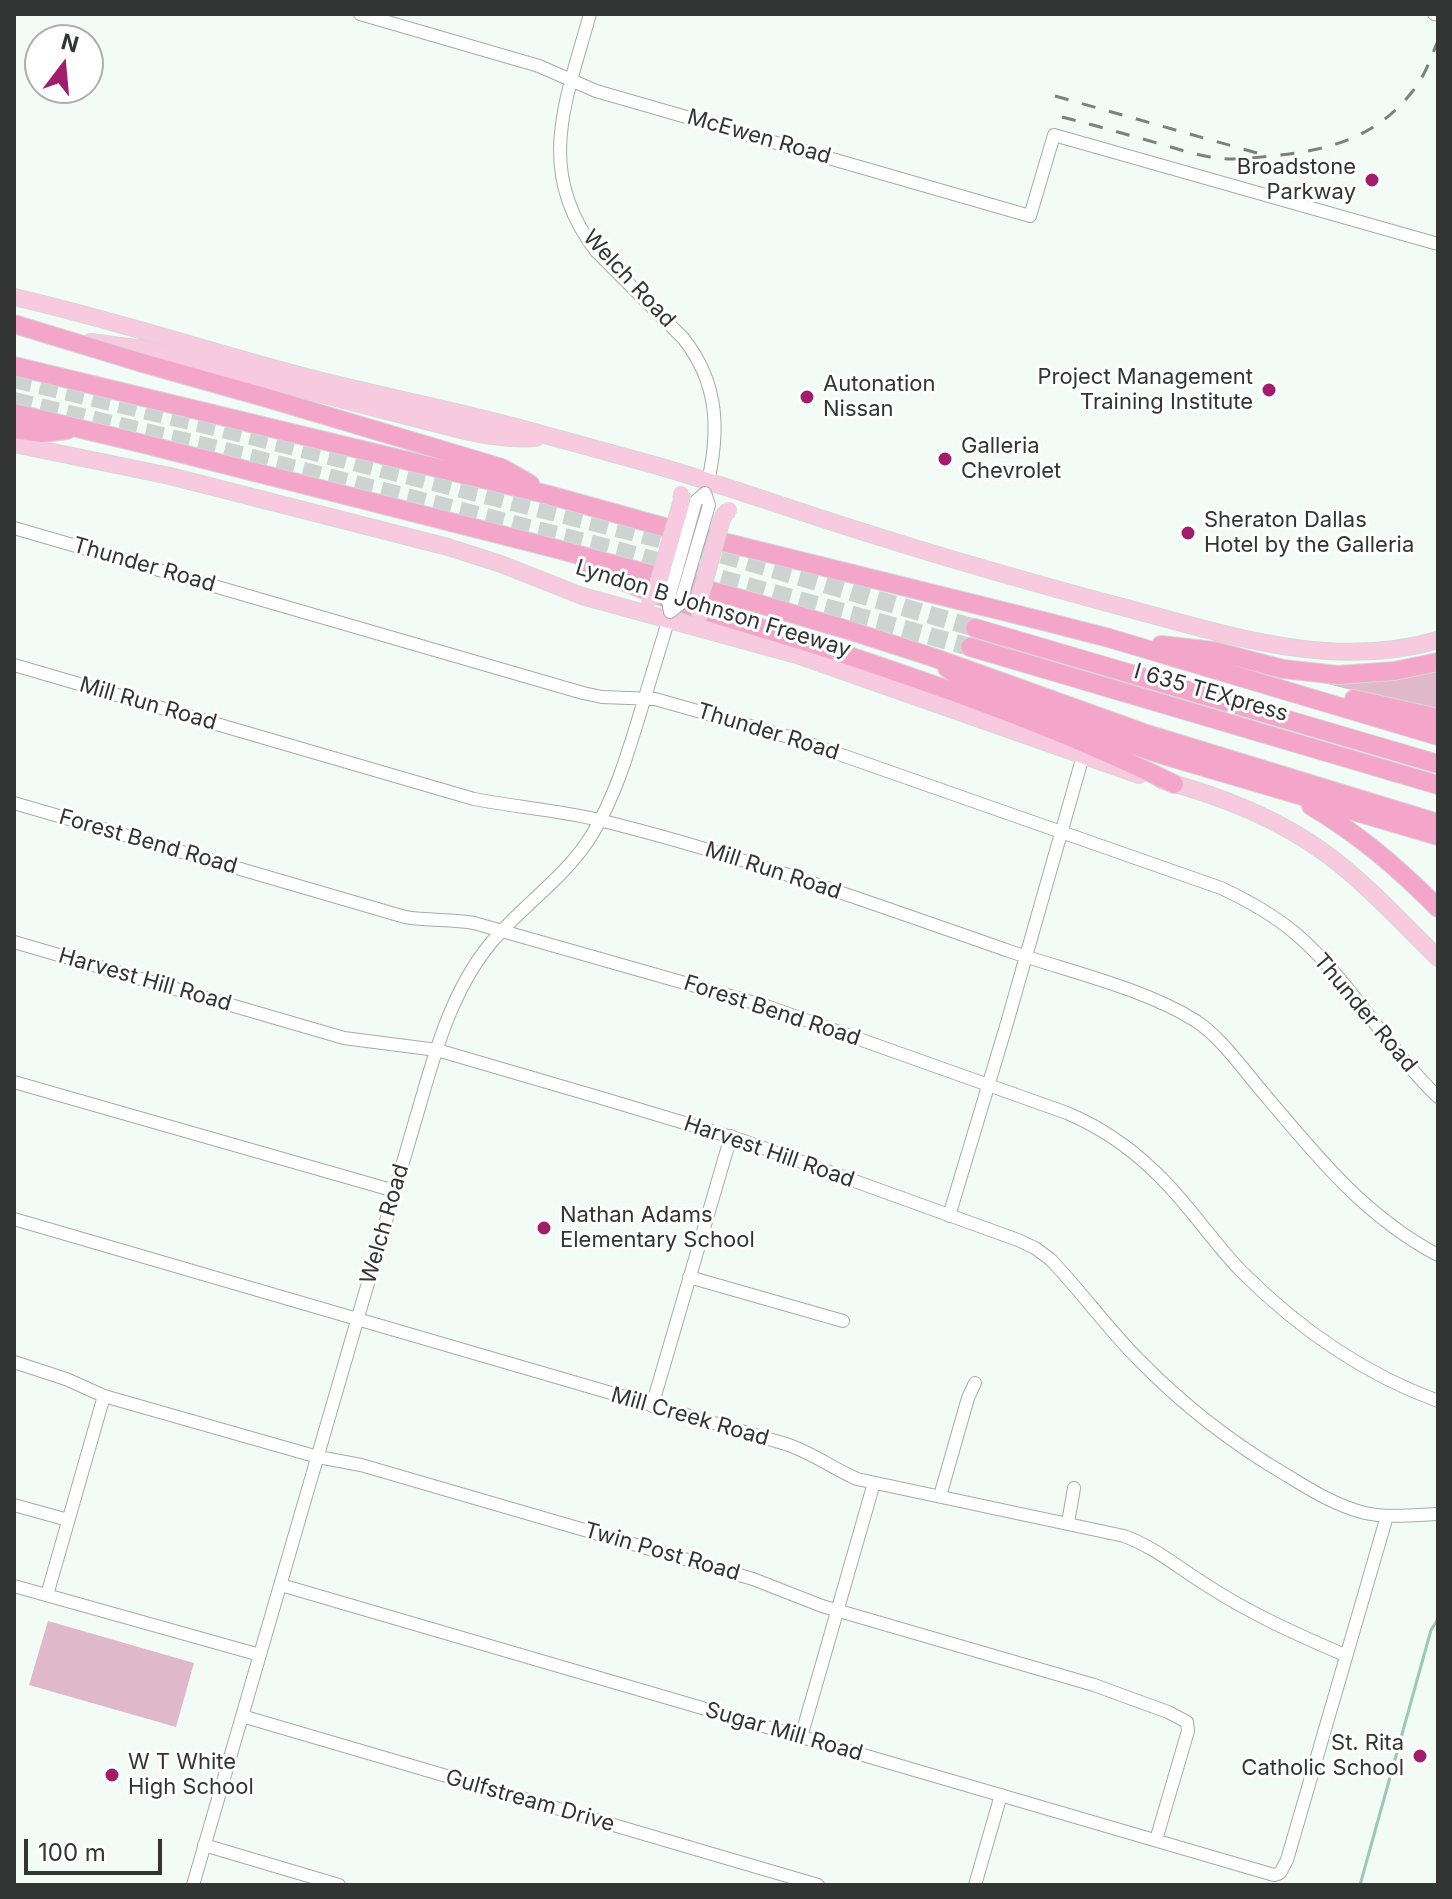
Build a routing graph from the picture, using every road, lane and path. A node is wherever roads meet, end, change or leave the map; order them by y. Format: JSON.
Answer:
{"nodes":[{"id":1,"x":360,"y":14,"type":"edge"},
{"id":2,"x":590,"y":14,"type":"edge"},
{"id":3,"x":571,"y":81,"type":"junction"},
{"id":4,"x":1438,"y":244,"type":"edge"},
{"id":5,"x":14,"y":297,"type":"edge"},
{"id":6,"x":14,"y":324,"type":"edge"},
{"id":7,"x":14,"y":334,"type":"edge"},
{"id":8,"x":14,"y":366,"type":"edge"},
{"id":9,"x":14,"y":413,"type":"edge"},
{"id":10,"x":14,"y":429,"type":"edge"},
{"id":11,"x":78,"y":429,"type":"junction"},
{"id":12,"x":550,"y":437,"type":"junction"},
{"id":13,"x":14,"y":444,"type":"edge"},
{"id":14,"x":658,"y":466,"type":"junction"},
{"id":15,"x":707,"y":487,"type":"junction"},
{"id":16,"x":549,"y":495,"type":"junction"},
{"id":17,"x":778,"y":504,"type":"junction"},
{"id":18,"x":14,"y":528,"type":"edge"},
{"id":19,"x":557,"y":549,"type":"junction"},
{"id":20,"x":608,"y":604,"type":"junction"},
{"id":21,"x":669,"y":616,"type":"junction"},
{"id":22,"x":975,"y":628,"type":"tunnel mouth"},
{"id":23,"x":711,"y":631,"type":"junction"},
{"id":24,"x":1109,"y":638,"type":"junction"},
{"id":25,"x":1438,"y":640,"type":"edge"},
{"id":26,"x":970,"y":647,"type":"tunnel mouth"},
{"id":27,"x":932,"y":657,"type":"junction"},
{"id":28,"x":1438,"y":662,"type":"edge"},
{"id":29,"x":14,"y":665,"type":"edge"},
{"id":30,"x":1308,"y":697,"type":"junction"},
{"id":31,"x":645,"y":699,"type":"junction"},
{"id":32,"x":1438,"y":718,"type":"edge"},
{"id":33,"x":1438,"y":736,"type":"edge"},
{"id":34,"x":1083,"y":756,"type":"junction"},
{"id":35,"x":1438,"y":764,"type":"edge"},
{"id":36,"x":1174,"y":784,"type":"junction"},
{"id":37,"x":1438,"y":785,"type":"edge"},
{"id":38,"x":1288,"y":793,"type":"junction"},
{"id":39,"x":14,"y":803,"type":"edge"},
{"id":40,"x":600,"y":820,"type":"junction"},
{"id":41,"x":1438,"y":823,"type":"edge"},
{"id":42,"x":1061,"y":831,"type":"junction"},
{"id":43,"x":1438,"y":836,"type":"edge"},
{"id":44,"x":1438,"y":908,"type":"edge"},
{"id":45,"x":503,"y":930,"type":"junction"},
{"id":46,"x":14,"y":942,"type":"edge"},
{"id":47,"x":1026,"y":957,"type":"junction"},
{"id":48,"x":1438,"y":958,"type":"edge"},
{"id":49,"x":437,"y":1050,"type":"junction"},
{"id":50,"x":14,"y":1082,"type":"edge"},
{"id":51,"x":989,"y":1084,"type":"junction"},
{"id":52,"x":1438,"y":1097,"type":"edge"},
{"id":53,"x":731,"y":1136,"type":"junction"},
{"id":54,"x":395,"y":1191,"type":"junction"},
{"id":55,"x":949,"y":1216,"type":"junction"},
{"id":56,"x":14,"y":1219,"type":"edge"},
{"id":57,"x":1438,"y":1255,"type":"edge"},
{"id":58,"x":689,"y":1277,"type":"junction"},
{"id":59,"x":358,"y":1320,"type":"junction"},
{"id":60,"x":843,"y":1321,"type":"dead end"},
{"id":61,"x":14,"y":1362,"type":"edge"},
{"id":62,"x":975,"y":1383,"type":"dead end"},
{"id":63,"x":104,"y":1396,"type":"junction"},
{"id":64,"x":1438,"y":1401,"type":"edge"},
{"id":65,"x":652,"y":1406,"type":"junction"},
{"id":66,"x":318,"y":1457,"type":"junction"},
{"id":67,"x":874,"y":1483,"type":"junction"},
{"id":68,"x":1074,"y":1488,"type":"dead end"},
{"id":69,"x":940,"y":1496,"type":"junction"},
{"id":70,"x":14,"y":1505,"type":"edge"},
{"id":71,"x":1438,"y":1514,"type":"edge"},
{"id":72,"x":1387,"y":1516,"type":"junction"},
{"id":73,"x":68,"y":1520,"type":"junction"},
{"id":74,"x":1068,"y":1523,"type":"junction"},
{"id":75,"x":281,"y":1585,"type":"junction"},
{"id":76,"x":14,"y":1586,"type":"edge"},
{"id":77,"x":47,"y":1595,"type":"junction"},
{"id":78,"x":837,"y":1610,"type":"junction"},
{"id":79,"x":260,"y":1655,"type":"junction"},
{"id":80,"x":1345,"y":1655,"type":"junction"},
{"id":81,"x":242,"y":1716,"type":"junction"},
{"id":82,"x":801,"y":1737,"type":"junction"},
{"id":83,"x":1001,"y":1795,"type":"junction"},
{"id":84,"x":1156,"y":1840,"type":"junction"},
{"id":85,"x":204,"y":1845,"type":"junction"},
{"id":86,"x":193,"y":1885,"type":"edge"},
{"id":87,"x":339,"y":1885,"type":"edge"},
{"id":88,"x":818,"y":1885,"type":"edge"},
{"id":89,"x":975,"y":1885,"type":"edge"}],
"edges":[{"from":1,"to":3,"type":"street","name":"McEwen Road"},
{"from":2,"to":3,"type":"street","name":"Welch Road"},
{"from":3,"to":4,"type":"street","name":"McEwen Road"},
{"from":3,"to":15,"type":"street","name":"Welch Road"},
{"from":5,"to":12,"type":"main road"},
{"from":6,"to":16,"type":"highway","bridge":true},
{"from":7,"to":12,"type":"main road"},
{"from":8,"to":16,"type":"highway"},
{"from":9,"to":11,"type":"highway","name":"Lyndon B Johnson Freeway"},
{"from":10,"to":11,"type":"highway"},
{"from":11,"to":19,"type":"highway","name":"Lyndon B Johnson Freeway"},
{"from":12,"to":14,"type":"main road"},
{"from":13,"to":20,"type":"main road","name":"Lyndon B Johnson Freeway"},
{"from":14,"to":15,"type":"main road"},
{"from":14,"to":20,"type":"main road","bridge":true},
{"from":15,"to":17,"type":"main road"},
{"from":15,"to":21,"type":"street","name":"Welch Road","bridge":true},
{"from":16,"to":24,"type":"highway"},
{"from":17,"to":23,"type":"main road","bridge":true},
{"from":17,"to":25,"type":"main road"},
{"from":18,"to":31,"type":"street","name":"Thunder Road"},
{"from":19,"to":27,"type":"highway","name":"Lyndon B Johnson Freeway"},
{"from":19,"to":36,"type":"highway"},
{"from":20,"to":21,"type":"main road","name":"Lyndon B Johnson Freeway"},
{"from":21,"to":23,"type":"main road","name":"Lyndon B Johnson Freeway"},
{"from":21,"to":31,"type":"street","name":"Welch Road"},
{"from":22,"to":35,"type":"highway","name":"I 635 TEXpress"},
{"from":23,"to":34,"type":"main road","name":"Lyndon B Johnson Freeway"},
{"from":24,"to":28,"type":"highway"},
{"from":24,"to":30,"type":"highway"},
{"from":26,"to":37,"type":"highway","name":"I 635 TEXpress"},
{"from":27,"to":38,"type":"highway"},
{"from":27,"to":41,"type":"highway","name":"Lyndon B Johnson Freeway"},
{"from":29,"to":40,"type":"street","name":"Mill Run Road"},
{"from":30,"to":32,"type":"highway"},
{"from":30,"to":33,"type":"highway"},
{"from":31,"to":40,"type":"street","name":"Welch Road"},
{"from":31,"to":42,"type":"street","name":"Thunder Road"},
{"from":34,"to":36,"type":"main road","name":"Lyndon B Johnson Freeway"},
{"from":34,"to":42,"type":"street"},
{"from":36,"to":48,"type":"main road","name":"Lyndon B Johnson Freeway"},
{"from":38,"to":43,"type":"highway"},
{"from":38,"to":44,"type":"highway"},
{"from":39,"to":45,"type":"street","name":"Forest Bend Road"},
{"from":40,"to":45,"type":"street","name":"Welch Road"},
{"from":40,"to":47,"type":"street","name":"Mill Run Road"},
{"from":42,"to":47,"type":"street"},
{"from":42,"to":52,"type":"street","name":"Thunder Road"},
{"from":45,"to":49,"type":"street","name":"Welch Road"},
{"from":45,"to":51,"type":"street","name":"Forest Bend Road"},
{"from":46,"to":49,"type":"street","name":"Harvest Hill Road"},
{"from":47,"to":51,"type":"street"},
{"from":47,"to":57,"type":"street","name":"Mill Run Road"},
{"from":49,"to":53,"type":"street","name":"Harvest Hill Road"},
{"from":49,"to":54,"type":"street","name":"Welch Road"},
{"from":50,"to":54,"type":"street"},
{"from":51,"to":55,"type":"street"},
{"from":51,"to":64,"type":"street","name":"Forest Bend Road"},
{"from":53,"to":55,"type":"street","name":"Harvest Hill Road"},
{"from":53,"to":58,"type":"street"},
{"from":54,"to":59,"type":"street","name":"Welch Road"},
{"from":55,"to":72,"type":"street","name":"Harvest Hill Road"},
{"from":56,"to":59,"type":"street","name":"Mill Creek Road"},
{"from":58,"to":60,"type":"street"},
{"from":58,"to":65,"type":"street"},
{"from":59,"to":65,"type":"street","name":"Mill Creek Road"},
{"from":59,"to":66,"type":"street","name":"Welch Road"},
{"from":61,"to":63,"type":"street","name":"Twin Post Road"},
{"from":62,"to":69,"type":"street"},
{"from":63,"to":66,"type":"street","name":"Twin Post Road"},
{"from":63,"to":73,"type":"street"},
{"from":65,"to":67,"type":"street","name":"Mill Creek Road"},
{"from":66,"to":75,"type":"street","name":"Welch Road"},
{"from":66,"to":78,"type":"street","name":"Twin Post Road"},
{"from":67,"to":69,"type":"street","name":"Mill Creek Road"},
{"from":67,"to":78,"type":"street"},
{"from":68,"to":74,"type":"street"},
{"from":69,"to":74,"type":"street","name":"Mill Creek Road"},
{"from":70,"to":73,"type":"street"},
{"from":71,"to":72,"type":"street","name":"Harvest Hill Road"},
{"from":72,"to":80,"type":"street"},
{"from":73,"to":77,"type":"street"},
{"from":74,"to":80,"type":"street","name":"Mill Creek Road"},
{"from":75,"to":79,"type":"street","name":"Welch Road"},
{"from":75,"to":82,"type":"street","name":"Sugar Mill Road"},
{"from":76,"to":77,"type":"street"},
{"from":77,"to":79,"type":"street"},
{"from":78,"to":82,"type":"street"},
{"from":78,"to":84,"type":"street","name":"Twin Post Road"},
{"from":79,"to":81,"type":"street","name":"Welch Road"},
{"from":80,"to":84,"type":"street","name":"Sugar Mill Road"},
{"from":81,"to":85,"type":"street","name":"Welch Road"},
{"from":81,"to":88,"type":"street","name":"Gulfstream Drive"},
{"from":82,"to":83,"type":"street","name":"Sugar Mill Road"},
{"from":83,"to":84,"type":"street","name":"Sugar Mill Road"},
{"from":83,"to":89,"type":"street"},
{"from":85,"to":86,"type":"street","name":"Welch Road"},
{"from":85,"to":87,"type":"street"}]}
